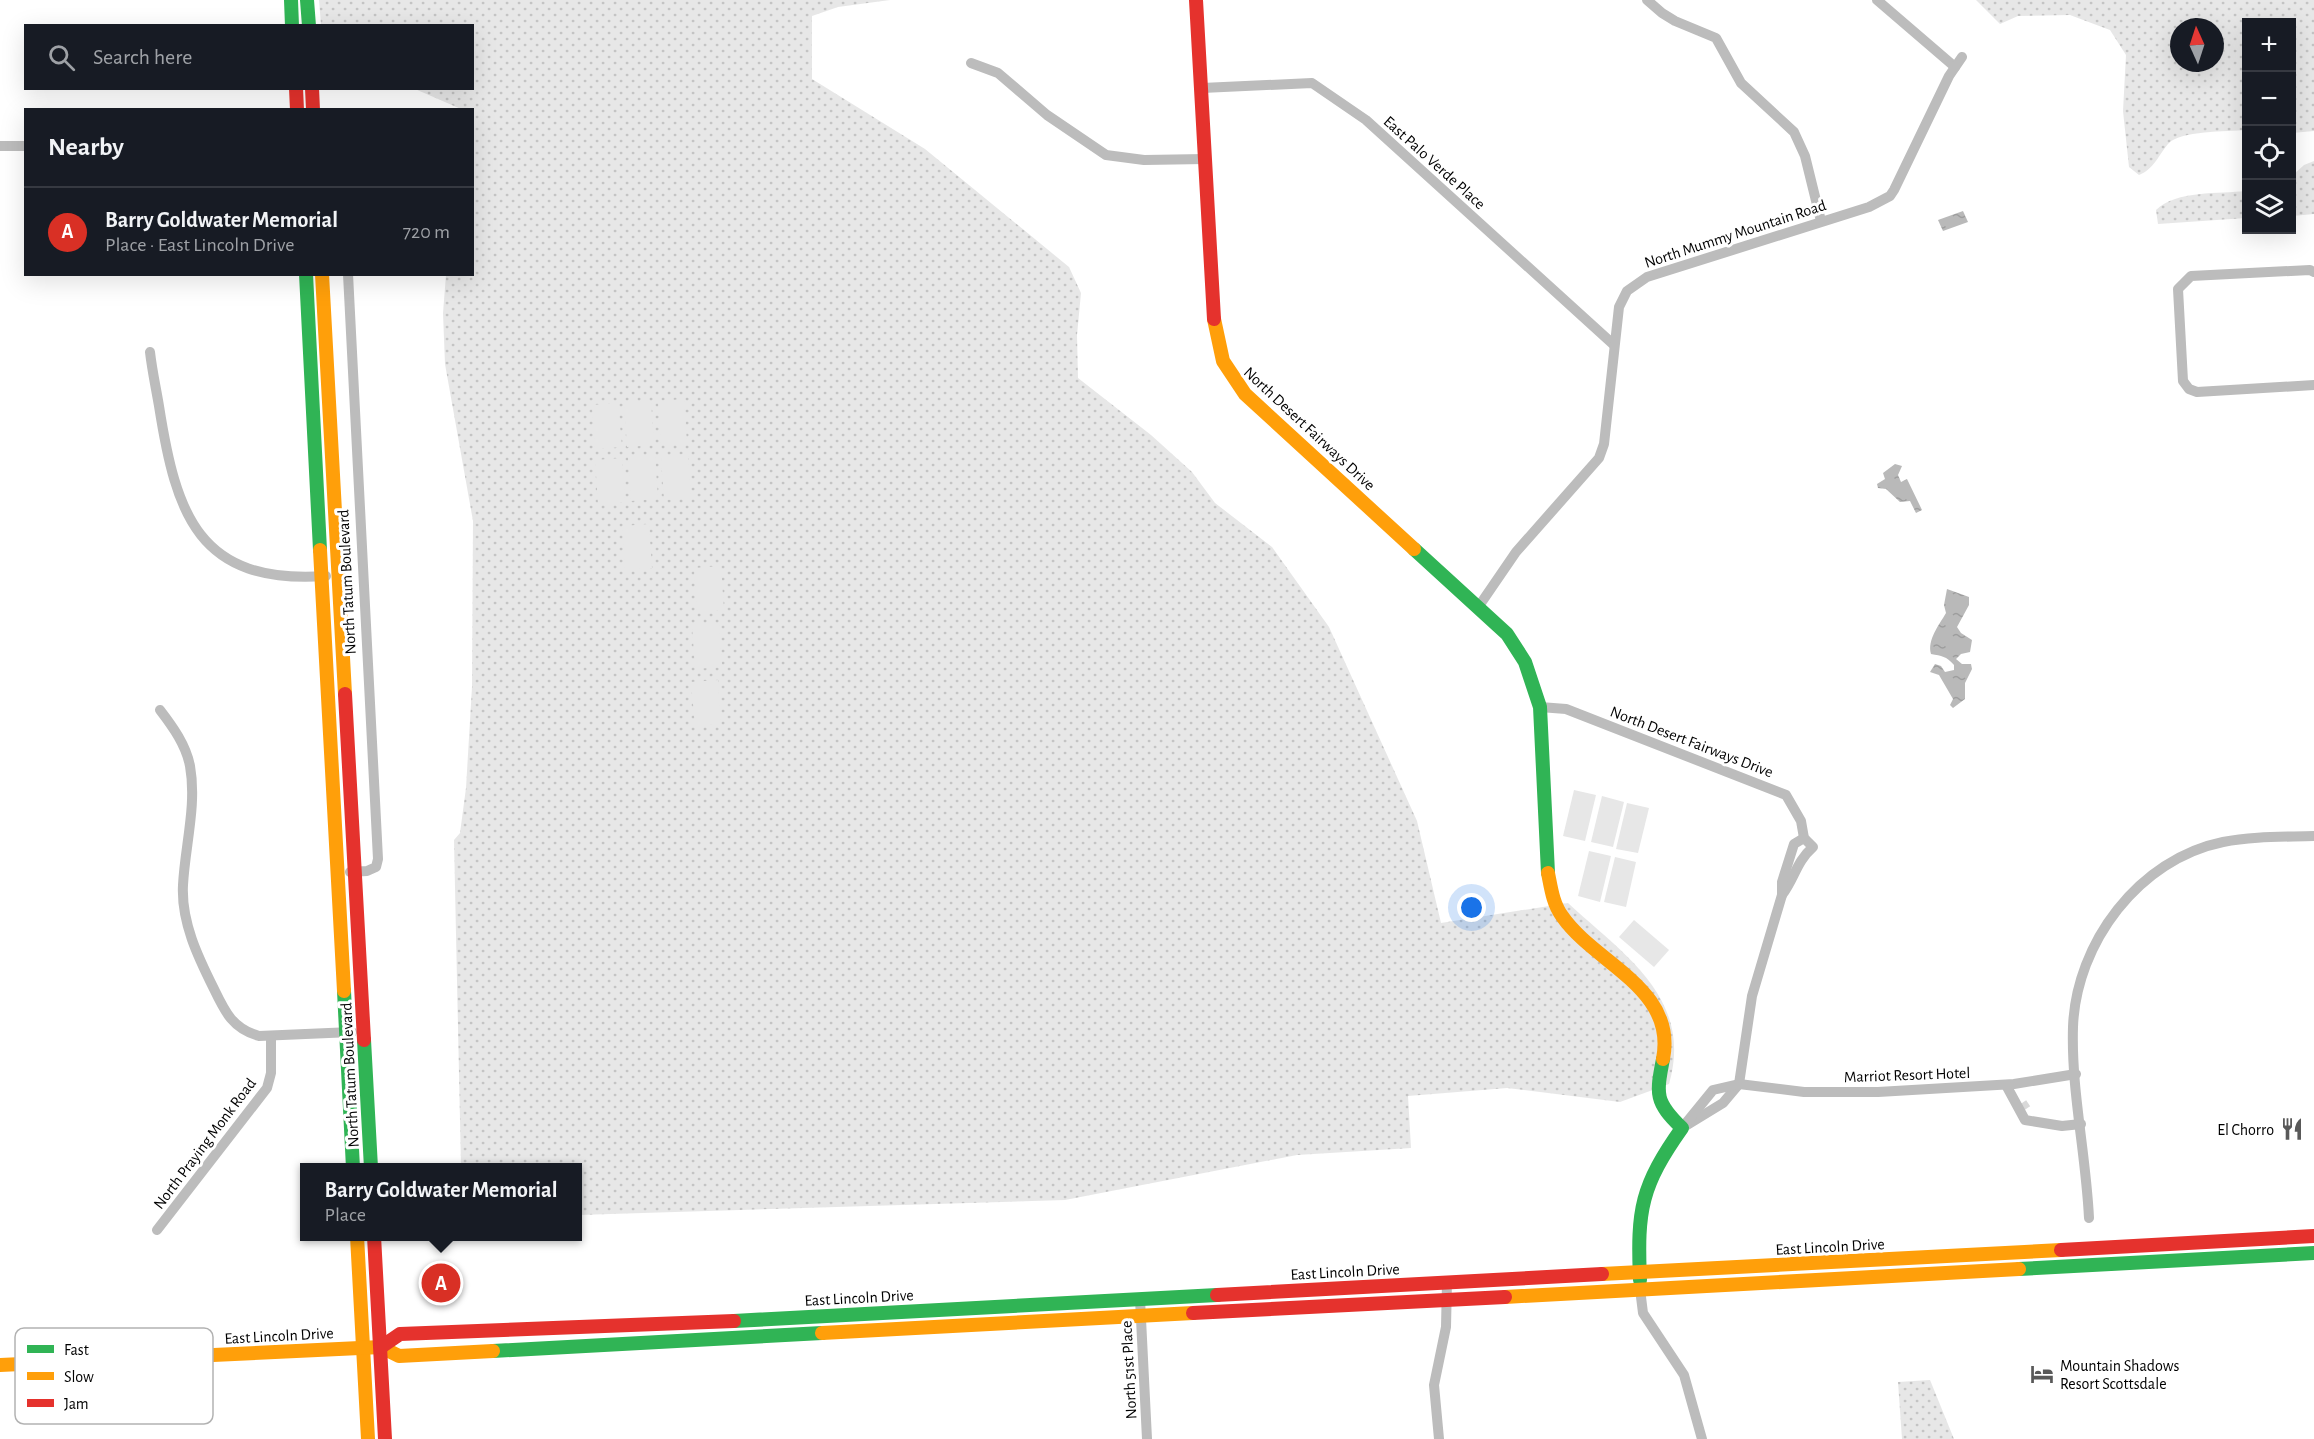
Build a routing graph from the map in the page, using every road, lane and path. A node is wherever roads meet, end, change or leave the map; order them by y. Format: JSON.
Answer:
{"nodes":[{"id":1,"x":291,"y":0,"type":"edge"},
{"id":2,"x":307,"y":0,"type":"edge"},
{"id":3,"x":1196,"y":0,"type":"edge"},
{"id":4,"x":1647,"y":0,"type":"edge"},
{"id":5,"x":1877,"y":0,"type":"edge"},
{"id":6,"x":292,"y":24,"type":"edge"},
{"id":7,"x":309,"y":24,"type":"edge"},
{"id":8,"x":1962,"y":57,"type":"dead end"},
{"id":9,"x":971,"y":63,"type":"dead end"},
{"id":10,"x":1955,"y":67,"type":"junction"},
{"id":11,"x":1202,"y":88,"type":"junction"},
{"id":12,"x":296,"y":90,"type":"edge"},
{"id":13,"x":312,"y":90,"type":"edge"},
{"id":14,"x":297,"y":108,"type":"edge"},
{"id":15,"x":313,"y":108,"type":"edge"},
{"id":16,"x":0,"y":146,"type":"edge"},
{"id":17,"x":24,"y":146,"type":"edge"},
{"id":18,"x":1205,"y":159,"type":"junction"},
{"id":19,"x":1821,"y":221,"type":"junction"},
{"id":20,"x":2314,"y":272,"type":"edge"},
{"id":21,"x":306,"y":276,"type":"edge"},
{"id":22,"x":322,"y":276,"type":"edge"},
{"id":23,"x":348,"y":276,"type":"edge"},
{"id":24,"x":1614,"y":345,"type":"junction"},
{"id":25,"x":150,"y":352,"type":"dead end"},
{"id":26,"x":2314,"y":385,"type":"edge"},
{"id":27,"x":339,"y":575,"type":"junction"},
{"id":28,"x":322,"y":576,"type":"junction"},
{"id":29,"x":1479,"y":606,"type":"junction"},
{"id":30,"x":1540,"y":707,"type":"junction"},
{"id":31,"x":160,"y":710,"type":"dead end"},
{"id":32,"x":2314,"y":836,"type":"edge"},
{"id":33,"x":1804,"y":838,"type":"junction"},
{"id":34,"x":355,"y":872,"type":"junction"},
{"id":35,"x":338,"y":873,"type":"junction"},
{"id":36,"x":1782,"y":895,"type":"junction"},
{"id":37,"x":363,"y":1031,"type":"junction"},
{"id":38,"x":347,"y":1032,"type":"junction"},
{"id":39,"x":271,"y":1036,"type":"junction"},
{"id":40,"x":2076,"y":1074,"type":"junction"},
{"id":41,"x":1739,"y":1084,"type":"junction"},
{"id":42,"x":2010,"y":1085,"type":"junction"},
{"id":43,"x":2081,"y":1124,"type":"junction"},
{"id":44,"x":2045,"y":1125,"type":"junction"},
{"id":45,"x":1682,"y":1128,"type":"junction"},
{"id":46,"x":353,"y":1163,"type":"edge"},
{"id":47,"x":371,"y":1163,"type":"edge"},
{"id":48,"x":2089,"y":1218,"type":"dead end"},
{"id":49,"x":157,"y":1230,"type":"dead end"},
{"id":50,"x":2314,"y":1236,"type":"edge"},
{"id":51,"x":357,"y":1241,"type":"edge"},
{"id":52,"x":375,"y":1241,"type":"edge"},
{"id":53,"x":2115,"y":1248,"type":"junction"},
{"id":54,"x":2314,"y":1253,"type":"edge"},
{"id":55,"x":1841,"y":1261,"type":"junction"},
{"id":56,"x":2036,"y":1268,"type":"junction"},
{"id":57,"x":1639,"y":1272,"type":"junction"},
{"id":58,"x":1842,"y":1278,"type":"junction"},
{"id":59,"x":1447,"y":1282,"type":"junction"},
{"id":60,"x":1640,"y":1289,"type":"junction"},
{"id":61,"x":1140,"y":1299,"type":"junction"},
{"id":62,"x":1448,"y":1299,"type":"junction"},
{"id":63,"x":1141,"y":1315,"type":"junction"},
{"id":64,"x":381,"y":1347,"type":"junction"},
{"id":65,"x":363,"y":1348,"type":"junction"},
{"id":66,"x":213,"y":1355,"type":"edge"},
{"id":67,"x":15,"y":1364,"type":"edge"},
{"id":68,"x":0,"y":1365,"type":"edge"},
{"id":69,"x":368,"y":1439,"type":"edge"},
{"id":70,"x":385,"y":1439,"type":"edge"},
{"id":71,"x":1147,"y":1439,"type":"edge"},
{"id":72,"x":1438,"y":1439,"type":"edge"},
{"id":73,"x":1702,"y":1439,"type":"edge"}],
"edges":[{"from":1,"to":6,"type":"main road"},
{"from":2,"to":7,"type":"main road"},
{"from":3,"to":11,"type":"main road","name":"North Desert Fairways Drive"},
{"from":4,"to":19,"type":"street"},
{"from":5,"to":10,"type":"street"},
{"from":8,"to":10,"type":"street","name":"North Mummy Mountain Road"},
{"from":9,"to":18,"type":"street"},
{"from":10,"to":19,"type":"street","name":"North Mummy Mountain Road"},
{"from":11,"to":18,"type":"main road","name":"North Desert Fairways Drive"},
{"from":11,"to":24,"type":"street","name":"East Palo Verde Place"},
{"from":12,"to":14,"type":"main road"},
{"from":13,"to":15,"type":"main road"},
{"from":16,"to":17,"type":"street"},
{"from":18,"to":29,"type":"main road","name":"North Desert Fairways Drive"},
{"from":19,"to":24,"type":"street","name":"North Mummy Mountain Road"},
{"from":20,"to":26,"type":"street"},
{"from":21,"to":28,"type":"main road","name":"North Tatum Boulevard"},
{"from":22,"to":27,"type":"main road","name":"North Tatum Boulevard"},
{"from":23,"to":34,"type":"street","name":"North Tatum Boulevard"},
{"from":24,"to":29,"type":"street","name":"North Mummy Mountain Road"},
{"from":25,"to":28,"type":"street"},
{"from":27,"to":28,"type":"street"},
{"from":27,"to":34,"type":"main road","name":"North Tatum Boulevard"},
{"from":28,"to":35,"type":"main road","name":"North Tatum Boulevard"},
{"from":29,"to":30,"type":"main road","name":"North Desert Fairways Drive"},
{"from":30,"to":33,"type":"street","name":"North Desert Fairways Drive"},
{"from":30,"to":45,"type":"main road","name":"North Desert Fairways Drive"},
{"from":31,"to":39,"type":"street"},
{"from":32,"to":40,"type":"street"},
{"from":33,"to":36,"type":"street","name":"North Desert Fairways Drive"},
{"from":33,"to":36,"type":"street","name":"North Desert Fairways Drive"},
{"from":34,"to":35,"type":"street","name":"North Tatum Boulevard"},
{"from":34,"to":37,"type":"main road","name":"North Tatum Boulevard"},
{"from":35,"to":38,"type":"main road","name":"North Tatum Boulevard"},
{"from":36,"to":41,"type":"street","name":"North Desert Fairways Drive"},
{"from":37,"to":38,"type":"street"},
{"from":37,"to":47,"type":"main road","name":"North Tatum Boulevard"},
{"from":38,"to":39,"type":"street"},
{"from":38,"to":46,"type":"main road","name":"North Tatum Boulevard"},
{"from":39,"to":49,"type":"street","name":"North Praying Monk Road"},
{"from":40,"to":42,"type":"street","name":"Marriot Resort Hotel"},
{"from":40,"to":43,"type":"street"},
{"from":41,"to":42,"type":"street","name":"Marriot Resort Hotel"},
{"from":41,"to":45,"type":"street"},
{"from":41,"to":45,"type":"street"},
{"from":42,"to":44,"type":"street"},
{"from":42,"to":44,"type":"street"},
{"from":43,"to":44,"type":"street"},
{"from":43,"to":48,"type":"street"},
{"from":45,"to":57,"type":"main road"},
{"from":50,"to":53,"type":"main road","name":"East Lincoln Drive"},
{"from":51,"to":65,"type":"main road"},
{"from":52,"to":64,"type":"main road"},
{"from":53,"to":55,"type":"main road","name":"East Lincoln Drive"},
{"from":53,"to":56,"type":"main road"},
{"from":54,"to":56,"type":"main road","name":"East Lincoln Drive"},
{"from":55,"to":57,"type":"main road","name":"East Lincoln Drive"},
{"from":55,"to":58,"type":"main road"},
{"from":56,"to":58,"type":"main road","name":"East Lincoln Drive"},
{"from":57,"to":59,"type":"main road","name":"East Lincoln Drive"},
{"from":57,"to":60,"type":"main road"},
{"from":58,"to":60,"type":"main road","name":"East Lincoln Drive"},
{"from":59,"to":61,"type":"main road","name":"East Lincoln Drive"},
{"from":59,"to":62,"type":"street"},
{"from":60,"to":62,"type":"main road","name":"East Lincoln Drive"},
{"from":60,"to":73,"type":"street"},
{"from":61,"to":63,"type":"street","name":"North 51st Place"},
{"from":61,"to":64,"type":"main road","name":"East Lincoln Drive"},
{"from":62,"to":63,"type":"main road","name":"East Lincoln Drive"},
{"from":62,"to":72,"type":"street"},
{"from":63,"to":64,"type":"main road","name":"East Lincoln Drive"},
{"from":63,"to":71,"type":"street","name":"North 51st Place"},
{"from":64,"to":65,"type":"main road","name":"East Lincoln Drive"},
{"from":64,"to":70,"type":"main road"},
{"from":65,"to":66,"type":"main road","name":"East Lincoln Drive"},
{"from":65,"to":69,"type":"main road"},
{"from":67,"to":68,"type":"main road","name":"East Lincoln Drive"}]}
